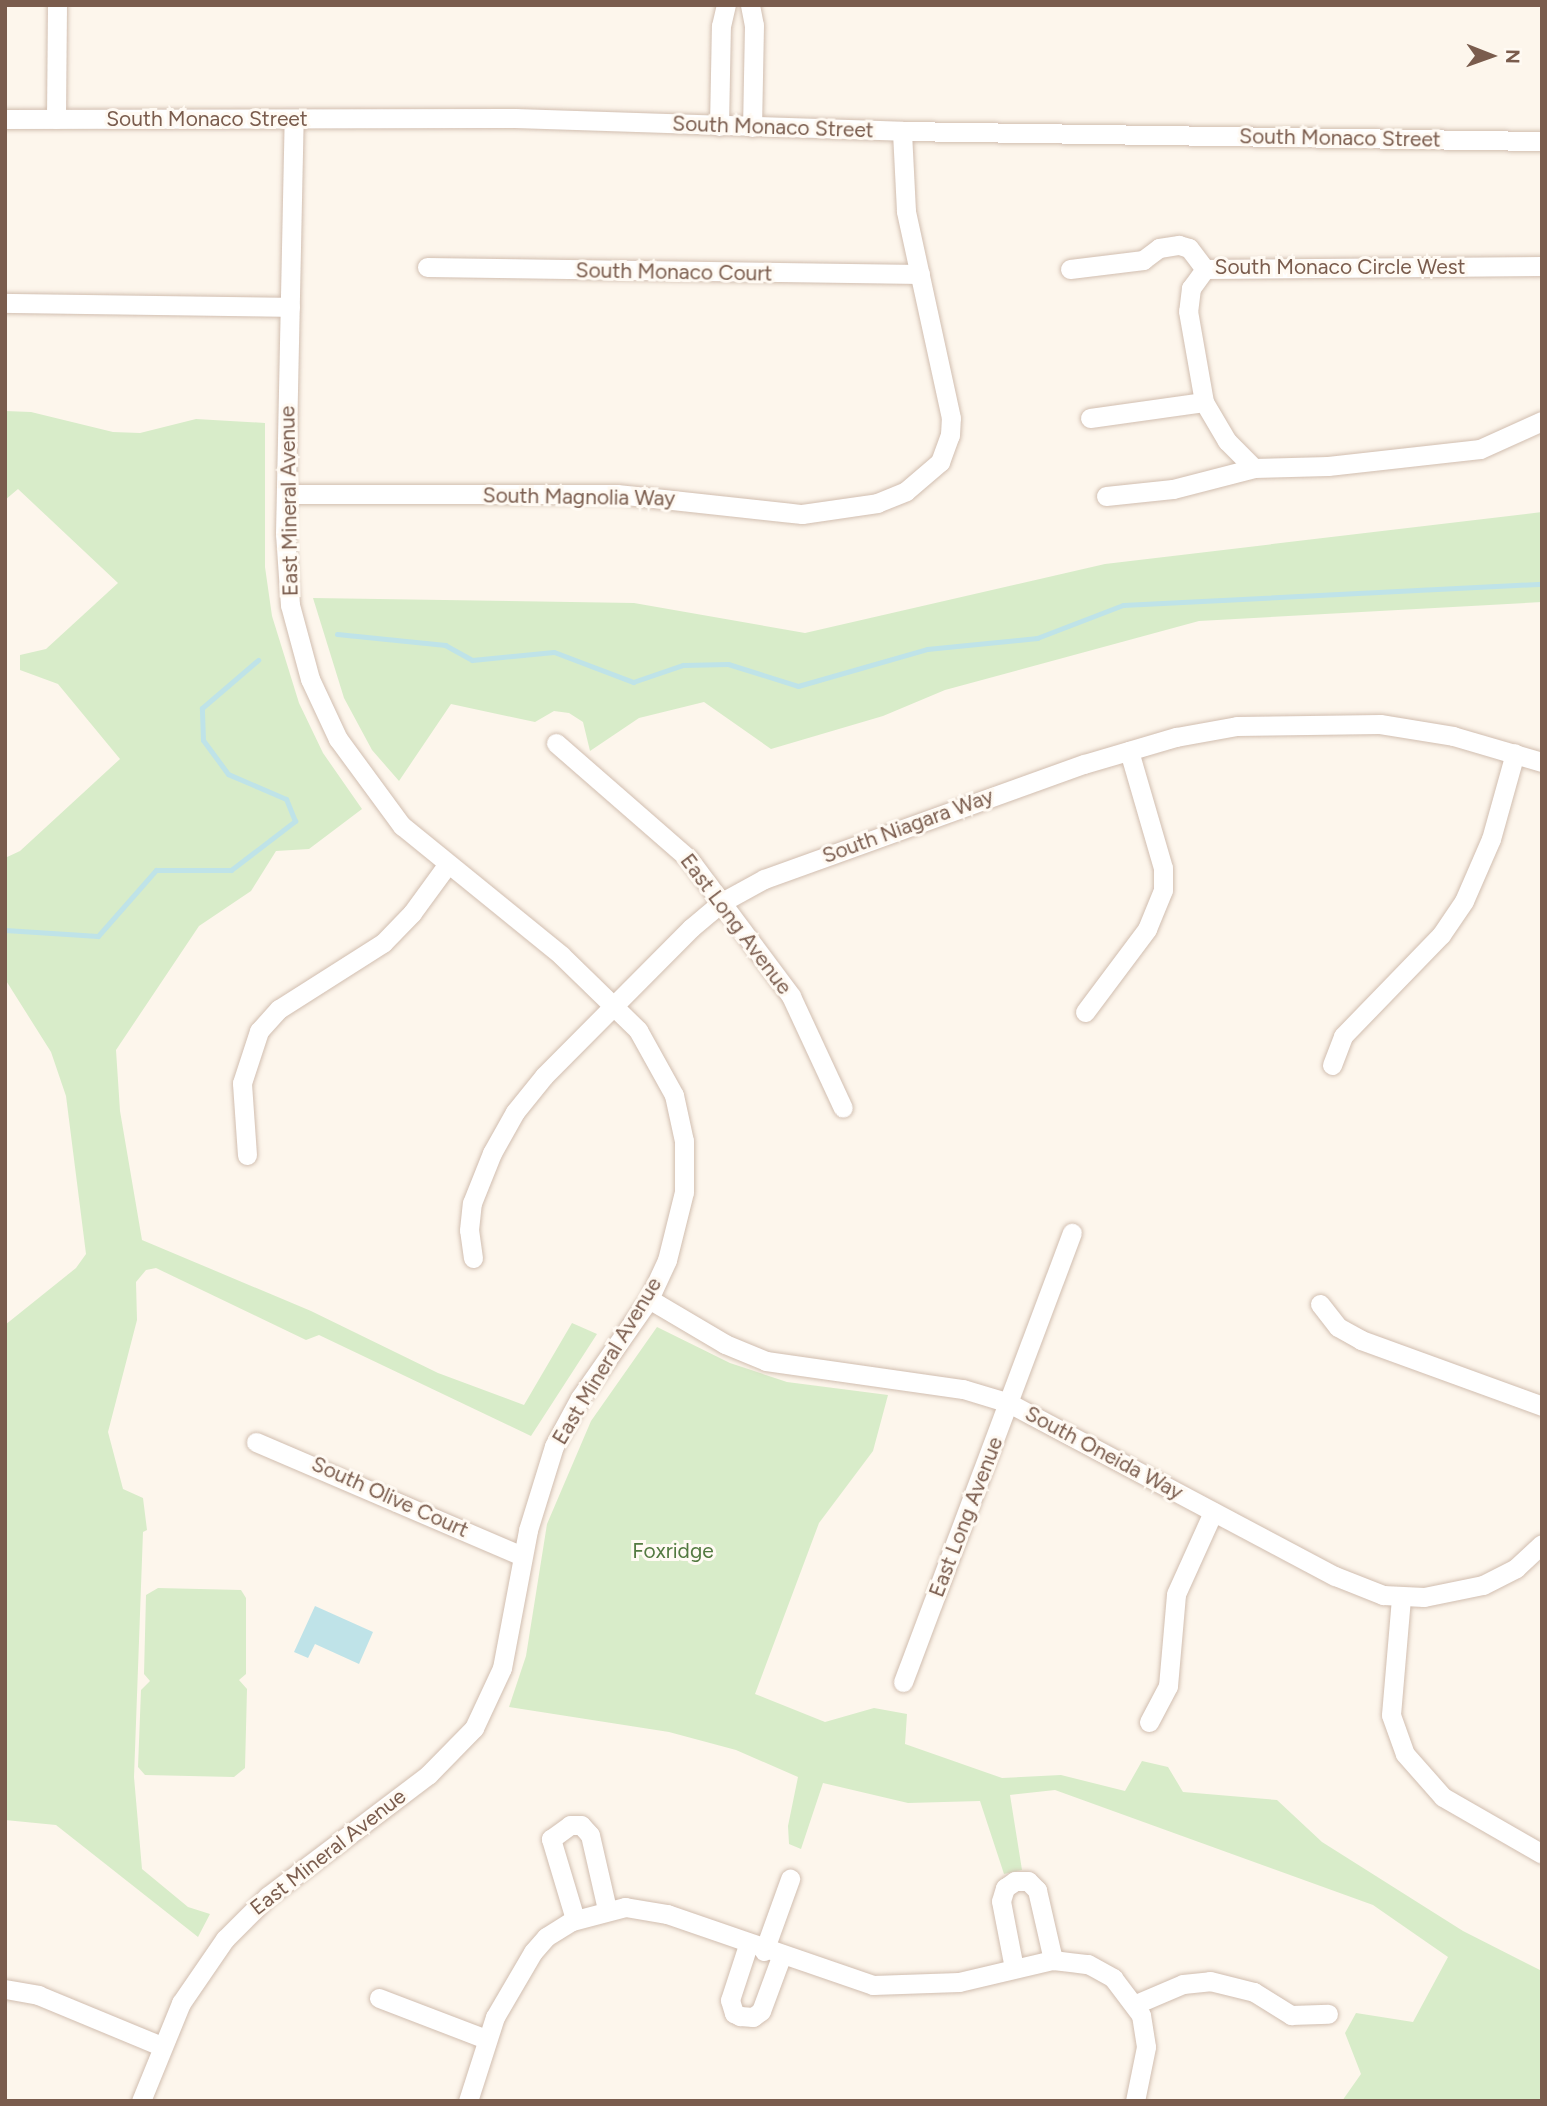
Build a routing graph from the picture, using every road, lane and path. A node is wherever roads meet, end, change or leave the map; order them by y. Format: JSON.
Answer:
{"nodes":[{"id":1,"x":57,"y":5,"type":"edge"},
{"id":2,"x":726,"y":5,"type":"edge"},
{"id":3,"x":750,"y":5,"type":"edge"},
{"id":4,"x":56,"y":119,"type":"junction"},
{"id":5,"x":294,"y":119,"type":"junction"},
{"id":6,"x":5,"y":120,"type":"edge"},
{"id":7,"x":719,"y":126,"type":"junction"},
{"id":8,"x":752,"y":127,"type":"junction"},
{"id":9,"x":902,"y":131,"type":"junction"},
{"id":10,"x":1542,"y":141,"type":"edge"},
{"id":11,"x":1542,"y":266,"type":"edge"},
{"id":12,"x":427,"y":267,"type":"dead end"},
{"id":13,"x":1070,"y":269,"type":"dead end"},
{"id":14,"x":1205,"y":269,"type":"junction"},
{"id":15,"x":920,"y":274,"type":"junction"},
{"id":16,"x":5,"y":303,"type":"edge"},
{"id":17,"x":290,"y":307,"type":"junction"},
{"id":18,"x":1204,"y":402,"type":"junction"},
{"id":19,"x":1090,"y":418,"type":"dead end"},
{"id":20,"x":1542,"y":421,"type":"edge"},
{"id":21,"x":1254,"y":468,"type":"junction"},
{"id":22,"x":286,"y":495,"type":"junction"},
{"id":23,"x":1106,"y":496,"type":"dead end"},
{"id":24,"x":556,"y":743,"type":"dead end"},
{"id":25,"x":1129,"y":751,"type":"junction"},
{"id":26,"x":1515,"y":753,"type":"junction"},
{"id":27,"x":1542,"y":762,"type":"edge"},
{"id":28,"x":447,"y":866,"type":"junction"},
{"id":29,"x":722,"y":902,"type":"junction"},
{"id":30,"x":614,"y":1003,"type":"junction"},
{"id":31,"x":1085,"y":1012,"type":"dead end"},
{"id":32,"x":1332,"y":1065,"type":"dead end"},
{"id":33,"x":843,"y":1108,"type":"dead end"},
{"id":34,"x":247,"y":1155,"type":"dead end"},
{"id":35,"x":1072,"y":1233,"type":"dead end"},
{"id":36,"x":473,"y":1258,"type":"dead end"},
{"id":37,"x":649,"y":1299,"type":"junction"},
{"id":38,"x":1320,"y":1304,"type":"dead end"},
{"id":39,"x":1009,"y":1403,"type":"junction"},
{"id":40,"x":1542,"y":1406,"type":"edge"},
{"id":41,"x":256,"y":1442,"type":"dead end"},
{"id":42,"x":1213,"y":1512,"type":"junction"},
{"id":43,"x":1542,"y":1544,"type":"edge"},
{"id":44,"x":522,"y":1556,"type":"junction"},
{"id":45,"x":1401,"y":1598,"type":"junction"},
{"id":46,"x":903,"y":1682,"type":"dead end"},
{"id":47,"x":1149,"y":1723,"type":"dead end"},
{"id":48,"x":1542,"y":1854,"type":"edge"},
{"id":49,"x":790,"y":1878,"type":"dead end"},
{"id":50,"x":607,"y":1909,"type":"junction"},
{"id":51,"x":575,"y":1919,"type":"junction"},
{"id":52,"x":764,"y":1951,"type":"junction"},
{"id":53,"x":1053,"y":1960,"type":"junction"},
{"id":54,"x":1014,"y":1968,"type":"junction"},
{"id":55,"x":5,"y":1989,"type":"edge"},
{"id":56,"x":379,"y":1998,"type":"dead end"},
{"id":57,"x":1136,"y":2004,"type":"junction"},
{"id":58,"x":1328,"y":2014,"type":"dead end"},
{"id":59,"x":486,"y":2039,"type":"junction"},
{"id":60,"x":161,"y":2046,"type":"junction"},
{"id":61,"x":141,"y":2101,"type":"edge"},
{"id":62,"x":468,"y":2101,"type":"edge"},
{"id":63,"x":1135,"y":2101,"type":"edge"}],
"edges":[{"from":1,"to":4,"type":"street"},
{"from":2,"to":7,"type":"street"},
{"from":3,"to":8,"type":"street"},
{"from":4,"to":5,"type":"street","name":"South Monaco Street"},
{"from":4,"to":6,"type":"street","name":"South Monaco Street"},
{"from":5,"to":7,"type":"street","name":"South Monaco Street"},
{"from":5,"to":17,"type":"street","name":"East Mineral Avenue"},
{"from":7,"to":8,"type":"street","name":"South Monaco Street"},
{"from":8,"to":9,"type":"street","name":"South Monaco Street"},
{"from":9,"to":10,"type":"street","name":"South Monaco Street"},
{"from":9,"to":15,"type":"street","name":"South Magnolia Way"},
{"from":11,"to":14,"type":"street","name":"South Monaco Circle West"},
{"from":12,"to":15,"type":"street","name":"South Monaco Court"},
{"from":13,"to":14,"type":"street","name":"South Monaco Circle West"},
{"from":14,"to":18,"type":"street"},
{"from":15,"to":22,"type":"street","name":"South Magnolia Way"},
{"from":16,"to":17,"type":"street"},
{"from":17,"to":22,"type":"street","name":"East Mineral Avenue"},
{"from":18,"to":19,"type":"street"},
{"from":18,"to":21,"type":"street"},
{"from":20,"to":21,"type":"street"},
{"from":21,"to":23,"type":"street"},
{"from":22,"to":28,"type":"street","name":"East Mineral Avenue"},
{"from":24,"to":29,"type":"street","name":"East Long Avenue"},
{"from":25,"to":26,"type":"street","name":"South Niagara Way"},
{"from":25,"to":29,"type":"street","name":"South Niagara Way"},
{"from":25,"to":31,"type":"street"},
{"from":26,"to":27,"type":"street","name":"South Niagara Way"},
{"from":26,"to":32,"type":"street"},
{"from":28,"to":30,"type":"street","name":"East Mineral Avenue"},
{"from":28,"to":34,"type":"street"},
{"from":29,"to":30,"type":"street","name":"South Niagara Way"},
{"from":29,"to":33,"type":"street","name":"East Long Avenue"},
{"from":30,"to":36,"type":"street","name":"South Niagara Way"},
{"from":30,"to":37,"type":"street","name":"East Mineral Avenue"},
{"from":35,"to":39,"type":"street","name":"East Long Avenue"},
{"from":37,"to":39,"type":"street","name":"South Oneida Way"},
{"from":37,"to":44,"type":"street","name":"East Mineral Avenue"},
{"from":38,"to":40,"type":"street"},
{"from":39,"to":42,"type":"street","name":"South Oneida Way"},
{"from":39,"to":46,"type":"street","name":"East Long Avenue"},
{"from":41,"to":44,"type":"street","name":"South Olive Court"},
{"from":42,"to":45,"type":"street","name":"South Oneida Way"},
{"from":42,"to":47,"type":"street"},
{"from":43,"to":45,"type":"street","name":"South Oneida Way"},
{"from":44,"to":60,"type":"street","name":"East Mineral Avenue"},
{"from":45,"to":48,"type":"street"},
{"from":49,"to":52,"type":"street"},
{"from":50,"to":51,"type":"street"},
{"from":50,"to":51,"type":"street"},
{"from":50,"to":52,"type":"street"},
{"from":51,"to":59,"type":"street"},
{"from":52,"to":54,"type":"street"},
{"from":53,"to":54,"type":"street"},
{"from":53,"to":54,"type":"street"},
{"from":53,"to":57,"type":"street"},
{"from":55,"to":60,"type":"street"},
{"from":56,"to":59,"type":"street"},
{"from":57,"to":58,"type":"street"},
{"from":57,"to":63,"type":"street"},
{"from":59,"to":62,"type":"street"},
{"from":60,"to":61,"type":"street","name":"East Mineral Avenue"}]}
